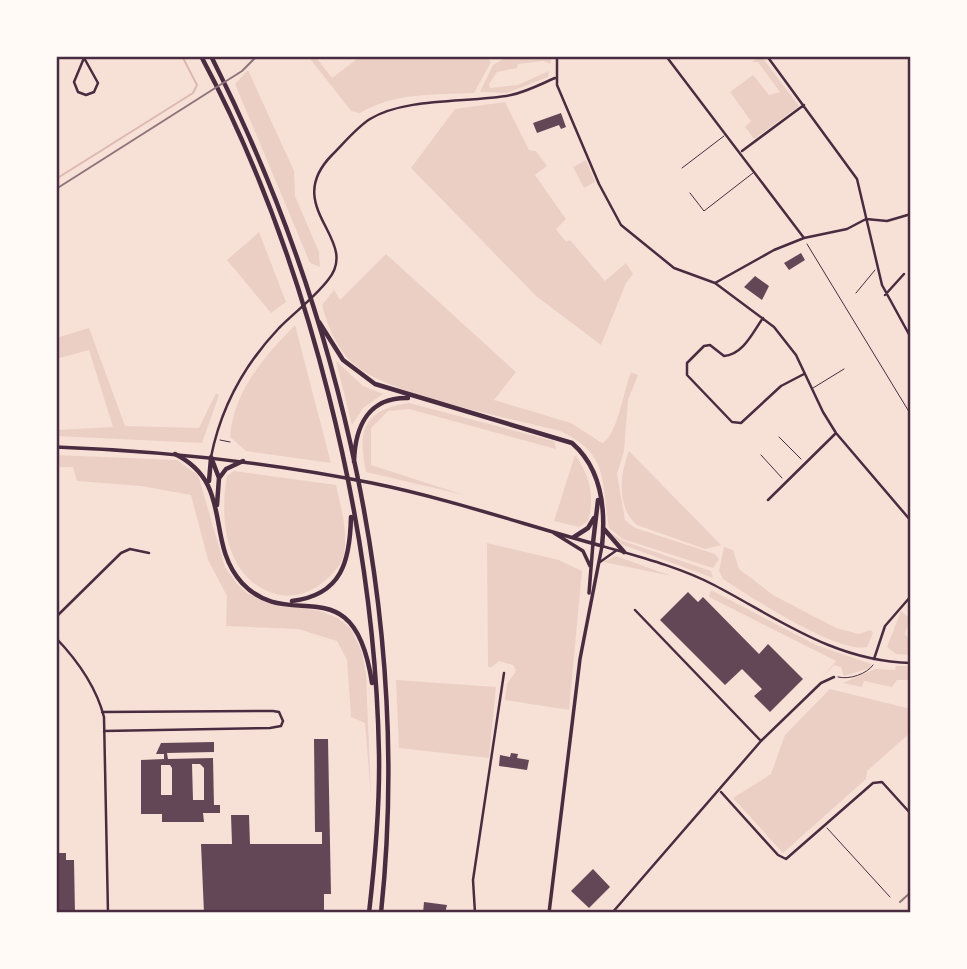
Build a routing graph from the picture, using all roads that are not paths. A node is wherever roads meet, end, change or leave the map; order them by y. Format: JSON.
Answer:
{"nodes":[{"id":1,"x":201,"y":56,"type":"edge"},
{"id":2,"x":211,"y":56,"type":"edge"},
{"id":3,"x":557,"y":56,"type":"edge"},
{"id":4,"x":666,"y":56,"type":"edge"},
{"id":5,"x":767,"y":56,"type":"edge"},
{"id":6,"x":83,"y":57,"type":"edge"},
{"id":7,"x":555,"y":78,"type":"junction"},
{"id":8,"x":804,"y":105,"type":"junction"},
{"id":9,"x":724,"y":136,"type":"junction"},
{"id":10,"x":741,"y":152,"type":"junction"},
{"id":11,"x":682,"y":169,"type":"dead end"},
{"id":12,"x":754,"y":171,"type":"junction"},
{"id":13,"x":690,"y":193,"type":"dead end"},
{"id":14,"x":911,"y":214,"type":"edge"},
{"id":15,"x":866,"y":219,"type":"junction"},
{"id":16,"x":804,"y":238,"type":"junction"},
{"id":17,"x":877,"y":268,"type":"junction"},
{"id":18,"x":904,"y":274,"type":"dead end"},
{"id":19,"x":715,"y":284,"type":"junction"},
{"id":20,"x":856,"y":293,"type":"dead end"},
{"id":21,"x":885,"y":295,"type":"junction"},
{"id":22,"x":315,"y":316,"type":"junction"},
{"id":23,"x":762,"y":318,"type":"junction"},
{"id":24,"x":911,"y":329,"type":"edge"},
{"id":25,"x":908,"y":333,"type":"junction"},
{"id":26,"x":911,"y":338,"type":"edge"},
{"id":27,"x":844,"y":369,"type":"dead end"},
{"id":28,"x":804,"y":374,"type":"junction"},
{"id":29,"x":811,"y":389,"type":"junction"},
{"id":30,"x":416,"y":399,"type":"junction"},
{"id":31,"x":836,"y":433,"type":"junction"},
{"id":32,"x":56,"y":447,"type":"edge"},
{"id":33,"x":176,"y":454,"type":"junction"},
{"id":34,"x":211,"y":457,"type":"junction"},
{"id":35,"x":353,"y":460,"type":"junction"},
{"id":36,"x":243,"y":461,"type":"junction"},
{"id":37,"x":219,"y":478,"type":"junction"},
{"id":38,"x":209,"y":484,"type":"junction"},
{"id":39,"x":599,"y":492,"type":"junction"},
{"id":40,"x":768,"y":500,"type":"dead end"},
{"id":41,"x":217,"y":506,"type":"junction"},
{"id":42,"x":352,"y":514,"type":"junction"},
{"id":43,"x":596,"y":514,"type":"junction"},
{"id":44,"x":911,"y":520,"type":"edge"},
{"id":45,"x":546,"y":529,"type":"junction"},
{"id":46,"x":604,"y":529,"type":"junction"},
{"id":47,"x":574,"y":537,"type":"junction"},
{"id":48,"x":593,"y":543,"type":"junction"},
{"id":49,"x":602,"y":546,"type":"junction"},
{"id":50,"x":617,"y":550,"type":"junction"},
{"id":51,"x":625,"y":552,"type":"junction"},
{"id":52,"x":149,"y":553,"type":"dead end"},
{"id":53,"x":598,"y":565,"type":"junction"},
{"id":54,"x":590,"y":566,"type":"junction"},
{"id":55,"x":911,"y":596,"type":"edge"},
{"id":56,"x":284,"y":602,"type":"junction"},
{"id":57,"x":589,"y":602,"type":"junction"},
{"id":58,"x":635,"y":610,"type":"dead end"},
{"id":59,"x":56,"y":617,"type":"edge"},
{"id":60,"x":56,"y":638,"type":"edge"},
{"id":61,"x":874,"y":659,"type":"junction"},
{"id":62,"x":911,"y":663,"type":"edge"},
{"id":63,"x":503,"y":673,"type":"dead end"},
{"id":64,"x":834,"y":677,"type":"road end"},
{"id":65,"x":377,"y":711,"type":"junction"},
{"id":66,"x":103,"y":712,"type":"junction"},
{"id":67,"x":104,"y":731,"type":"junction"},
{"id":68,"x":761,"y":741,"type":"junction"},
{"id":69,"x":721,"y":792,"type":"junction"},
{"id":70,"x":911,"y":814,"type":"edge"},
{"id":71,"x":825,"y":826,"type":"junction"},
{"id":72,"x":890,"y":897,"type":"dead end"},
{"id":73,"x":108,"y":913,"type":"edge"},
{"id":74,"x":369,"y":913,"type":"edge"},
{"id":75,"x":381,"y":913,"type":"edge"},
{"id":76,"x":475,"y":913,"type":"edge"},
{"id":77,"x":549,"y":913,"type":"edge"},
{"id":78,"x":612,"y":913,"type":"edge"}],
"edges":[{"from":1,"to":42,"type":"highway"},
{"from":2,"to":22,"type":"highway"},
{"from":3,"to":7,"type":"street"},
{"from":4,"to":9,"type":"street"},
{"from":5,"to":8,"type":"street"},
{"from":6,"to":6,"type":"street"},
{"from":7,"to":19,"type":"street"},
{"from":7,"to":34,"type":"street"},
{"from":8,"to":10,"type":"street"},
{"from":8,"to":15,"type":"street"},
{"from":9,"to":10,"type":"street"},
{"from":9,"to":11,"type":"lane"},
{"from":10,"to":12,"type":"street"},
{"from":12,"to":13,"type":"lane"},
{"from":12,"to":16,"type":"street"},
{"from":14,"to":15,"type":"street"},
{"from":15,"to":16,"type":"street"},
{"from":15,"to":17,"type":"street"},
{"from":16,"to":19,"type":"street"},
{"from":17,"to":20,"type":"lane"},
{"from":17,"to":21,"type":"street"},
{"from":18,"to":21,"type":"street"},
{"from":19,"to":23,"type":"street"},
{"from":21,"to":25,"type":"street"},
{"from":22,"to":30,"type":"highway"},
{"from":22,"to":35,"type":"highway"},
{"from":23,"to":28,"type":"street"},
{"from":23,"to":28,"type":"street"},
{"from":24,"to":25,"type":"street"},
{"from":25,"to":26,"type":"street"},
{"from":27,"to":29,"type":"lane"},
{"from":28,"to":29,"type":"street"},
{"from":29,"to":31,"type":"street"},
{"from":30,"to":35,"type":"highway"},
{"from":30,"to":39,"type":"highway"},
{"from":31,"to":40,"type":"street"},
{"from":31,"to":44,"type":"street"},
{"from":32,"to":33,"type":"main road"},
{"from":33,"to":34,"type":"main road"},
{"from":33,"to":38,"type":"highway"},
{"from":34,"to":36,"type":"main road"},
{"from":34,"to":37,"type":"highway"},
{"from":34,"to":38,"type":"highway"},
{"from":35,"to":75,"type":"highway"},
{"from":36,"to":37,"type":"highway"},
{"from":36,"to":45,"type":"main road"},
{"from":37,"to":41,"type":"highway"},
{"from":38,"to":41,"type":"highway"},
{"from":39,"to":43,"type":"highway"},
{"from":39,"to":46,"type":"highway"},
{"from":41,"to":56,"type":"highway"},
{"from":42,"to":56,"type":"highway"},
{"from":42,"to":65,"type":"highway"},
{"from":43,"to":47,"type":"highway"},
{"from":43,"to":48,"type":"highway"},
{"from":45,"to":47,"type":"main road"},
{"from":45,"to":54,"type":"main road"},
{"from":46,"to":49,"type":"highway"},
{"from":46,"to":51,"type":"highway"},
{"from":47,"to":48,"type":"main road"},
{"from":48,"to":49,"type":"main road"},
{"from":48,"to":54,"type":"main road"},
{"from":49,"to":50,"type":"street"},
{"from":49,"to":53,"type":"main road"},
{"from":50,"to":51,"type":"street"},
{"from":50,"to":53,"type":"street"},
{"from":51,"to":61,"type":"street"},
{"from":52,"to":59,"type":"street"},
{"from":53,"to":57,"type":"main road"},
{"from":54,"to":57,"type":"main road"},
{"from":55,"to":61,"type":"street"},
{"from":56,"to":65,"type":"highway"},
{"from":57,"to":77,"type":"main road"},
{"from":58,"to":68,"type":"street"},
{"from":60,"to":66,"type":"street"},
{"from":61,"to":62,"type":"street"},
{"from":63,"to":76,"type":"street"},
{"from":64,"to":68,"type":"street"},
{"from":65,"to":74,"type":"highway"},
{"from":66,"to":67,"type":"street"},
{"from":66,"to":67,"type":"street"},
{"from":67,"to":73,"type":"street"},
{"from":68,"to":69,"type":"street"},
{"from":69,"to":71,"type":"street"},
{"from":69,"to":78,"type":"street"},
{"from":70,"to":71,"type":"street"},
{"from":71,"to":72,"type":"lane"}]}
